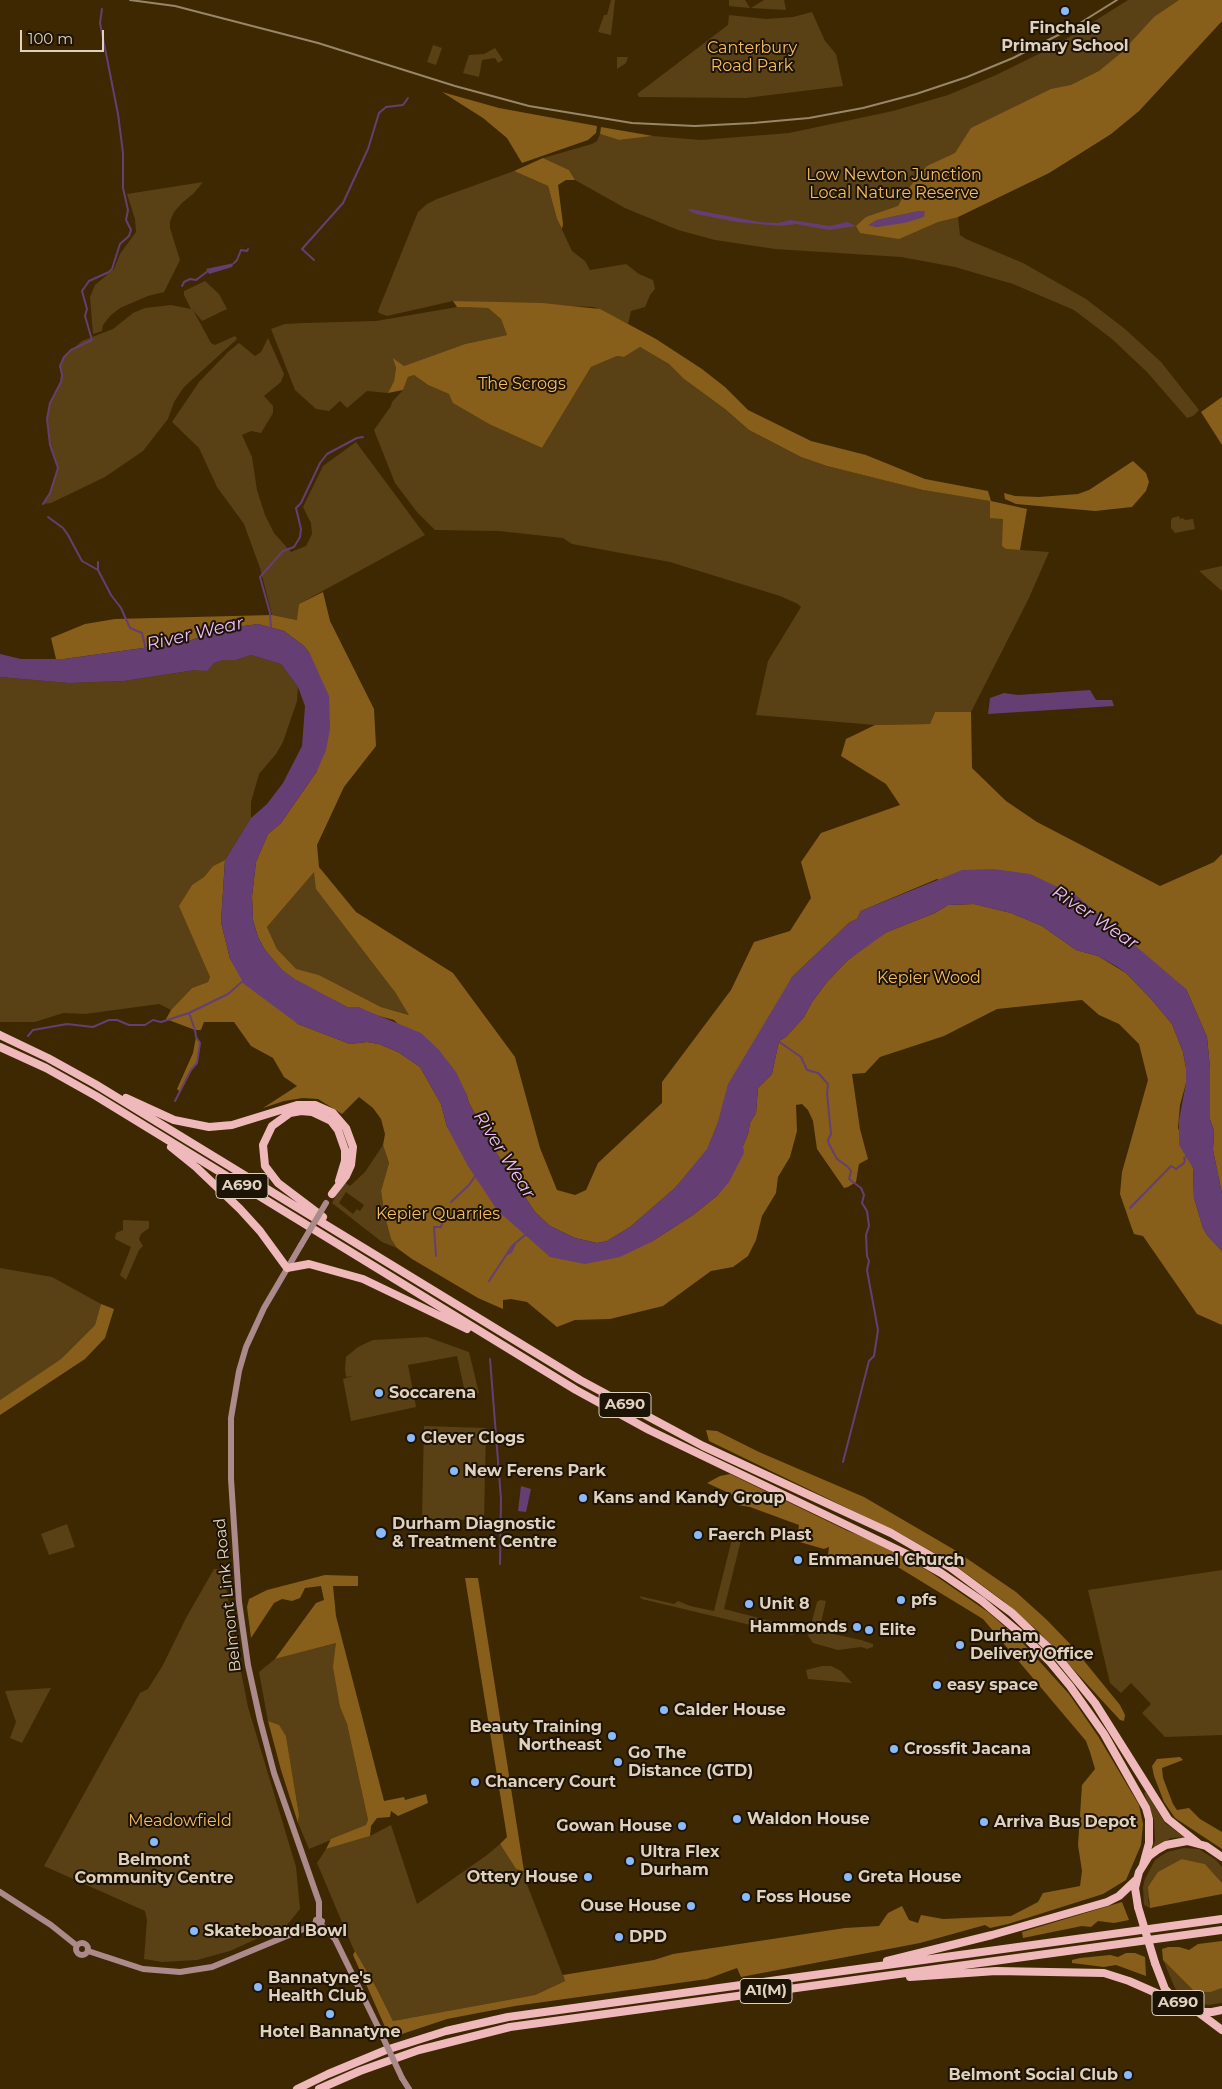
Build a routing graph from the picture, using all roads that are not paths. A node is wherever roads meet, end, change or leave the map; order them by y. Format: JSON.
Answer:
{"nodes":[{"id":1,"x":0,"y":1035,"type":"edge"},
{"id":2,"x":0,"y":1047,"type":"edge"},
{"id":3,"x":95,"y":1084,"type":"junction"},
{"id":4,"x":144,"y":1126,"type":"junction"},
{"id":5,"x":338,"y":1185,"type":"junction"},
{"id":6,"x":332,"y":1194,"type":"joint"},
{"id":7,"x":345,"y":1236,"type":"junction"},
{"id":8,"x":287,"y":1268,"type":"junction"},
{"id":9,"x":522,"y":1358,"type":"junction"},
{"id":10,"x":1198,"y":1843,"type":"junction"},
{"id":11,"x":1221,"y":1856,"type":"edge"},
{"id":12,"x":1143,"y":1865,"type":"junction"},
{"id":13,"x":1137,"y":1879,"type":"junction"},
{"id":14,"x":0,"y":1892,"type":"edge"},
{"id":15,"x":1222,"y":1919,"type":"edge"},
{"id":16,"x":319,"y":1923,"type":"junction"},
{"id":17,"x":1222,"y":1930,"type":"edge"},
{"id":18,"x":849,"y":1970,"type":"junction"},
{"id":19,"x":850,"y":1980,"type":"junction"},
{"id":20,"x":1179,"y":2003,"type":"junction"},
{"id":21,"x":1222,"y":2010,"type":"edge"},
{"id":22,"x":1198,"y":2012,"type":"junction"},
{"id":23,"x":1222,"y":2030,"type":"edge"},
{"id":24,"x":297,"y":2089,"type":"edge"},
{"id":25,"x":319,"y":2089,"type":"edge"},
{"id":26,"x":409,"y":2089,"type":"edge"}],
"edges":[{"from":1,"to":3,"type":"highway","number":"A690"},
{"from":2,"to":4,"type":"highway","number":"A690"},
{"from":3,"to":5,"type":"highway"},
{"from":3,"to":7,"type":"highway","number":"A690"},
{"from":4,"to":8,"type":"highway"},
{"from":4,"to":9,"type":"highway","number":"A690"},
{"from":5,"to":6,"type":"highway"},
{"from":5,"to":7,"type":"highway"},
{"from":6,"to":8,"type":"street","name":"Belmont Link Road","bridge":true},
{"from":7,"to":10,"type":"highway","number":"A690"},
{"from":8,"to":9,"type":"highway"},
{"from":8,"to":16,"type":"street","name":"Belmont Link Road"},
{"from":9,"to":12,"type":"highway","number":"A690"},
{"from":10,"to":11,"type":"highway","number":"A690"},
{"from":10,"to":12,"type":"highway","number":"A690"},
{"from":12,"to":13,"type":"highway","number":"A690"},
{"from":13,"to":18,"type":"highway"},
{"from":13,"to":20,"type":"highway","number":"A690","bridge":true},
{"from":14,"to":16,"type":"street"},
{"from":15,"to":18,"type":"highway","number":"A1(M)"},
{"from":16,"to":26,"type":"street","bridge":true},
{"from":17,"to":19,"type":"highway","number":"A1(M)"},
{"from":18,"to":24,"type":"highway","number":"A1(M)"},
{"from":19,"to":20,"type":"highway"},
{"from":19,"to":25,"type":"highway","number":"A1(M)"},
{"from":20,"to":22,"type":"highway","number":"A690"},
{"from":21,"to":22,"type":"highway","number":"A690"},
{"from":22,"to":23,"type":"highway","number":"A690"}]}
